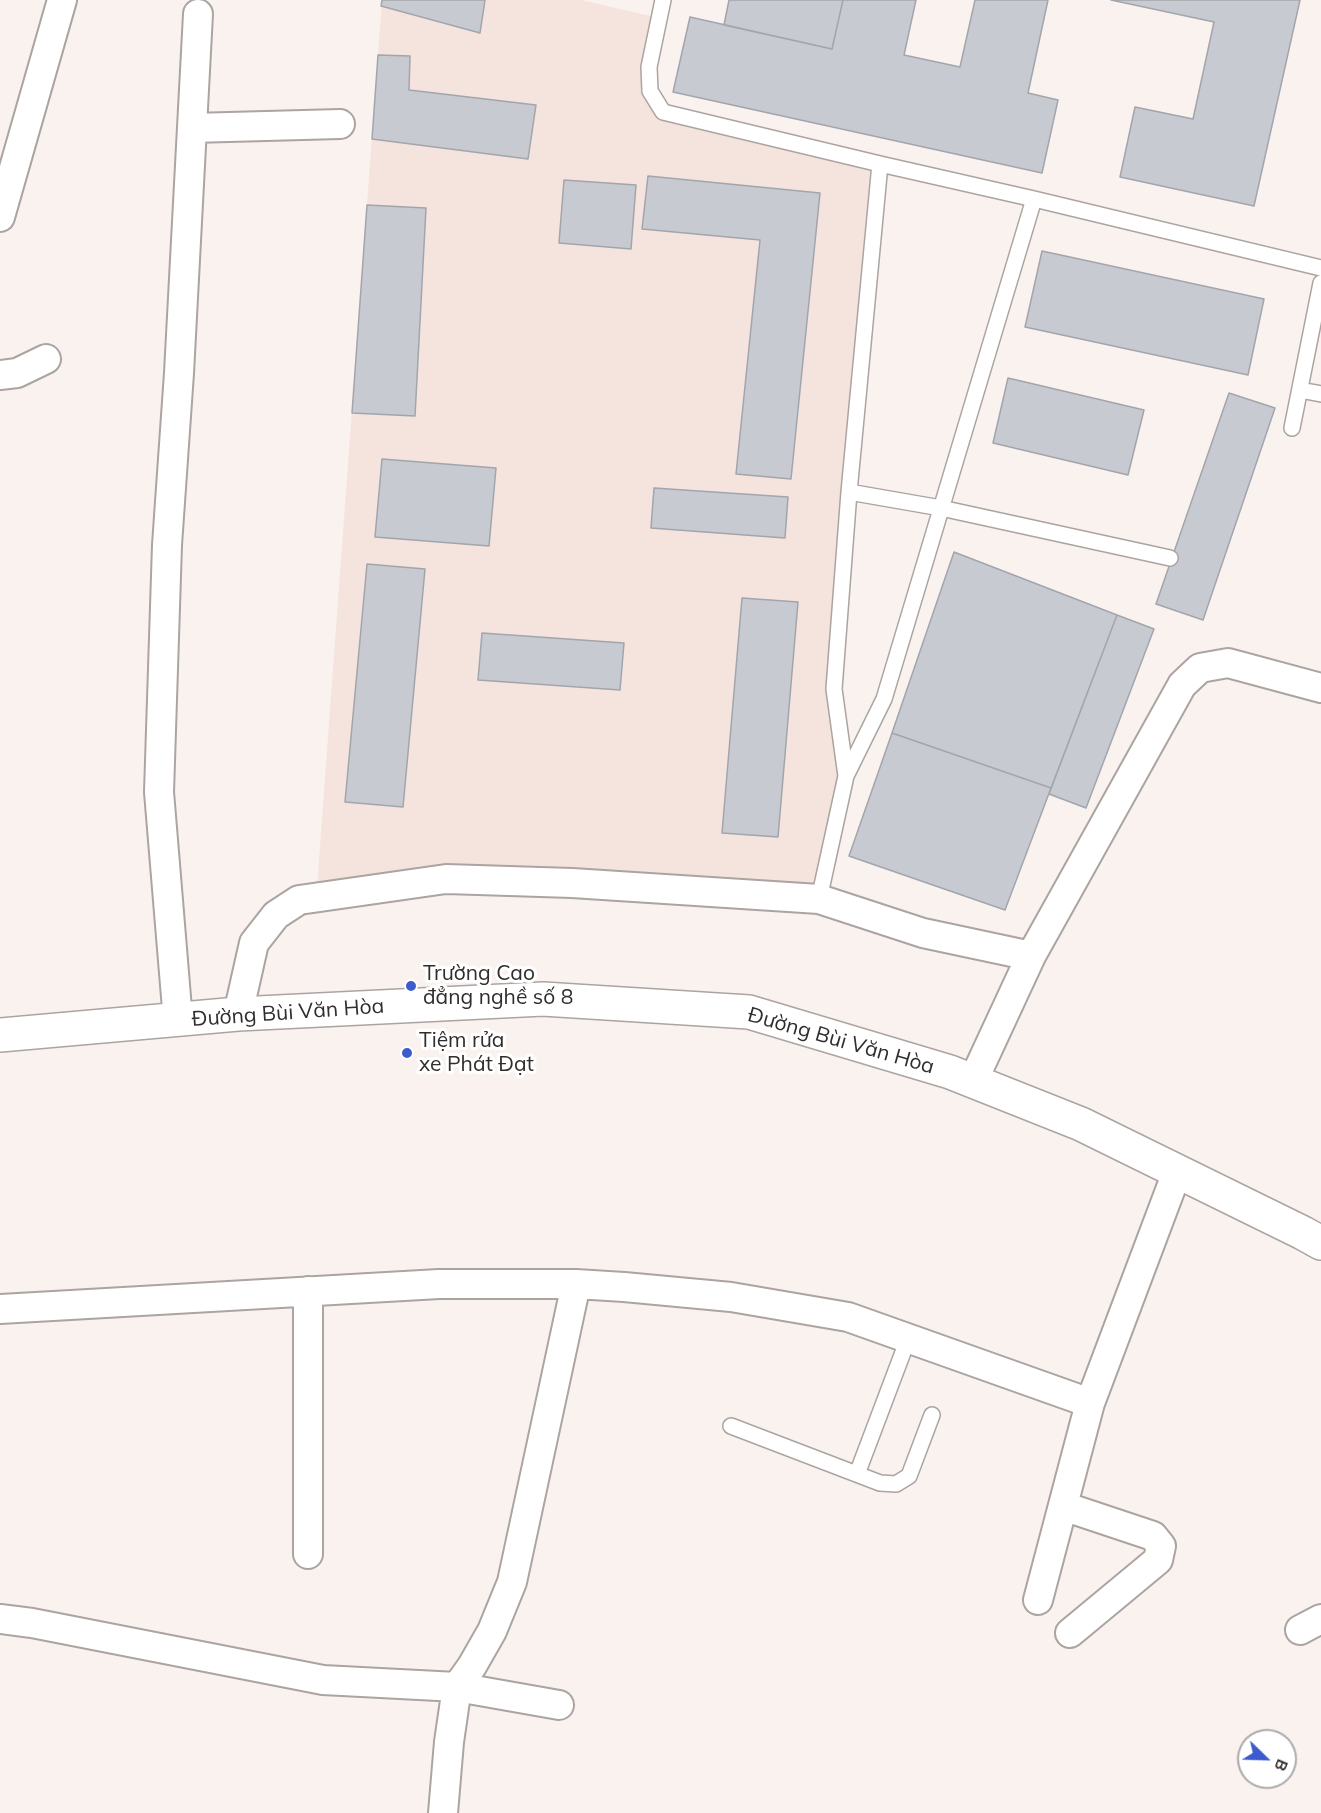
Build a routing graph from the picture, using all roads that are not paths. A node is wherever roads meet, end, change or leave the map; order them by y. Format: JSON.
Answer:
{"nodes":[{"id":1,"x":62,"y":0,"type":"edge"},
{"id":2,"x":663,"y":0,"type":"edge"},
{"id":3,"x":198,"y":14,"type":"dead end"},
{"id":4,"x":340,"y":124,"type":"dead end"},
{"id":5,"x":192,"y":128,"type":"junction"},
{"id":6,"x":880,"y":164,"type":"junction"},
{"id":7,"x":1034,"y":199,"type":"junction"},
{"id":8,"x":0,"y":217,"type":"edge"},
{"id":9,"x":1321,"y":268,"type":"edge"},
{"id":10,"x":1321,"y":283,"type":"edge"},
{"id":11,"x":1319,"y":301,"type":"edge"},
{"id":12,"x":46,"y":358,"type":"dead end"},
{"id":13,"x":0,"y":375,"type":"edge"},
{"id":14,"x":1300,"y":390,"type":"junction"},
{"id":15,"x":1321,"y":394,"type":"edge"},
{"id":16,"x":1292,"y":428,"type":"dead end"},
{"id":17,"x":849,"y":492,"type":"junction"},
{"id":18,"x":941,"y":508,"type":"junction"},
{"id":19,"x":1170,"y":558,"type":"dead end"},
{"id":20,"x":1321,"y":688,"type":"edge"},
{"id":21,"x":846,"y":776,"type":"junction"},
{"id":22,"x":819,"y":899,"type":"junction"},
{"id":23,"x":1030,"y":956,"type":"junction"},
{"id":24,"x":238,"y":1014,"type":"junction"},
{"id":25,"x":178,"y":1021,"type":"junction"},
{"id":26,"x":0,"y":1035,"type":"edge"},
{"id":27,"x":973,"y":1081,"type":"junction"},
{"id":28,"x":1177,"y":1172,"type":"junction"},
{"id":29,"x":1321,"y":1244,"type":"edge"},
{"id":30,"x":576,"y":1284,"type":"junction"},
{"id":31,"x":308,"y":1291,"type":"junction"},
{"id":32,"x":0,"y":1309,"type":"edge"},
{"id":33,"x":908,"y":1339,"type":"junction"},
{"id":34,"x":1090,"y":1403,"type":"junction"},
{"id":35,"x":932,"y":1415,"type":"dead end"},
{"id":36,"x":731,"y":1426,"type":"dead end"},
{"id":37,"x":857,"y":1474,"type":"junction"},
{"id":38,"x":1063,"y":1506,"type":"junction"},
{"id":39,"x":308,"y":1554,"type":"dead end"},
{"id":40,"x":1038,"y":1600,"type":"dead end"},
{"id":41,"x":0,"y":1619,"type":"edge"},
{"id":42,"x":1070,"y":1633,"type":"dead end"},
{"id":43,"x":457,"y":1687,"type":"junction"},
{"id":44,"x":559,"y":1705,"type":"dead end"},
{"id":45,"x":443,"y":1813,"type":"edge"}],
"edges":[{"from":1,"to":8,"type":"street"},
{"from":2,"to":6,"type":"lane"},
{"from":3,"to":5,"type":"street"},
{"from":4,"to":5,"type":"street"},
{"from":5,"to":25,"type":"street"},
{"from":6,"to":7,"type":"lane"},
{"from":6,"to":17,"type":"lane"},
{"from":7,"to":9,"type":"lane"},
{"from":7,"to":18,"type":"lane"},
{"from":10,"to":11,"type":"lane"},
{"from":11,"to":14,"type":"lane"},
{"from":12,"to":13,"type":"street"},
{"from":14,"to":15,"type":"lane"},
{"from":14,"to":16,"type":"lane"},
{"from":17,"to":18,"type":"lane"},
{"from":17,"to":21,"type":"lane"},
{"from":18,"to":19,"type":"lane"},
{"from":18,"to":21,"type":"lane"},
{"from":20,"to":23,"type":"street"},
{"from":21,"to":22,"type":"lane"},
{"from":22,"to":23,"type":"street"},
{"from":22,"to":24,"type":"street"},
{"from":23,"to":27,"type":"street"},
{"from":24,"to":25,"type":"main road","name":"Đường Bùi Văn Hòa"},
{"from":24,"to":27,"type":"main road","name":"Đường Bùi Văn Hòa"},
{"from":25,"to":26,"type":"main road","name":"Đường Bùi Văn Hòa"},
{"from":27,"to":28,"type":"main road","name":"Đường Bùi Văn Hòa"},
{"from":28,"to":29,"type":"main road","name":"Đường Bùi Văn Hòa"},
{"from":28,"to":34,"type":"street"},
{"from":30,"to":31,"type":"street"},
{"from":30,"to":33,"type":"street"},
{"from":30,"to":43,"type":"street"},
{"from":31,"to":32,"type":"street"},
{"from":31,"to":39,"type":"street"},
{"from":33,"to":34,"type":"street"},
{"from":33,"to":37,"type":"lane"},
{"from":34,"to":38,"type":"street"},
{"from":35,"to":37,"type":"lane"},
{"from":36,"to":37,"type":"lane"},
{"from":38,"to":40,"type":"street"},
{"from":38,"to":42,"type":"street"},
{"from":41,"to":43,"type":"street"},
{"from":43,"to":44,"type":"street"},
{"from":43,"to":45,"type":"street"}]}
